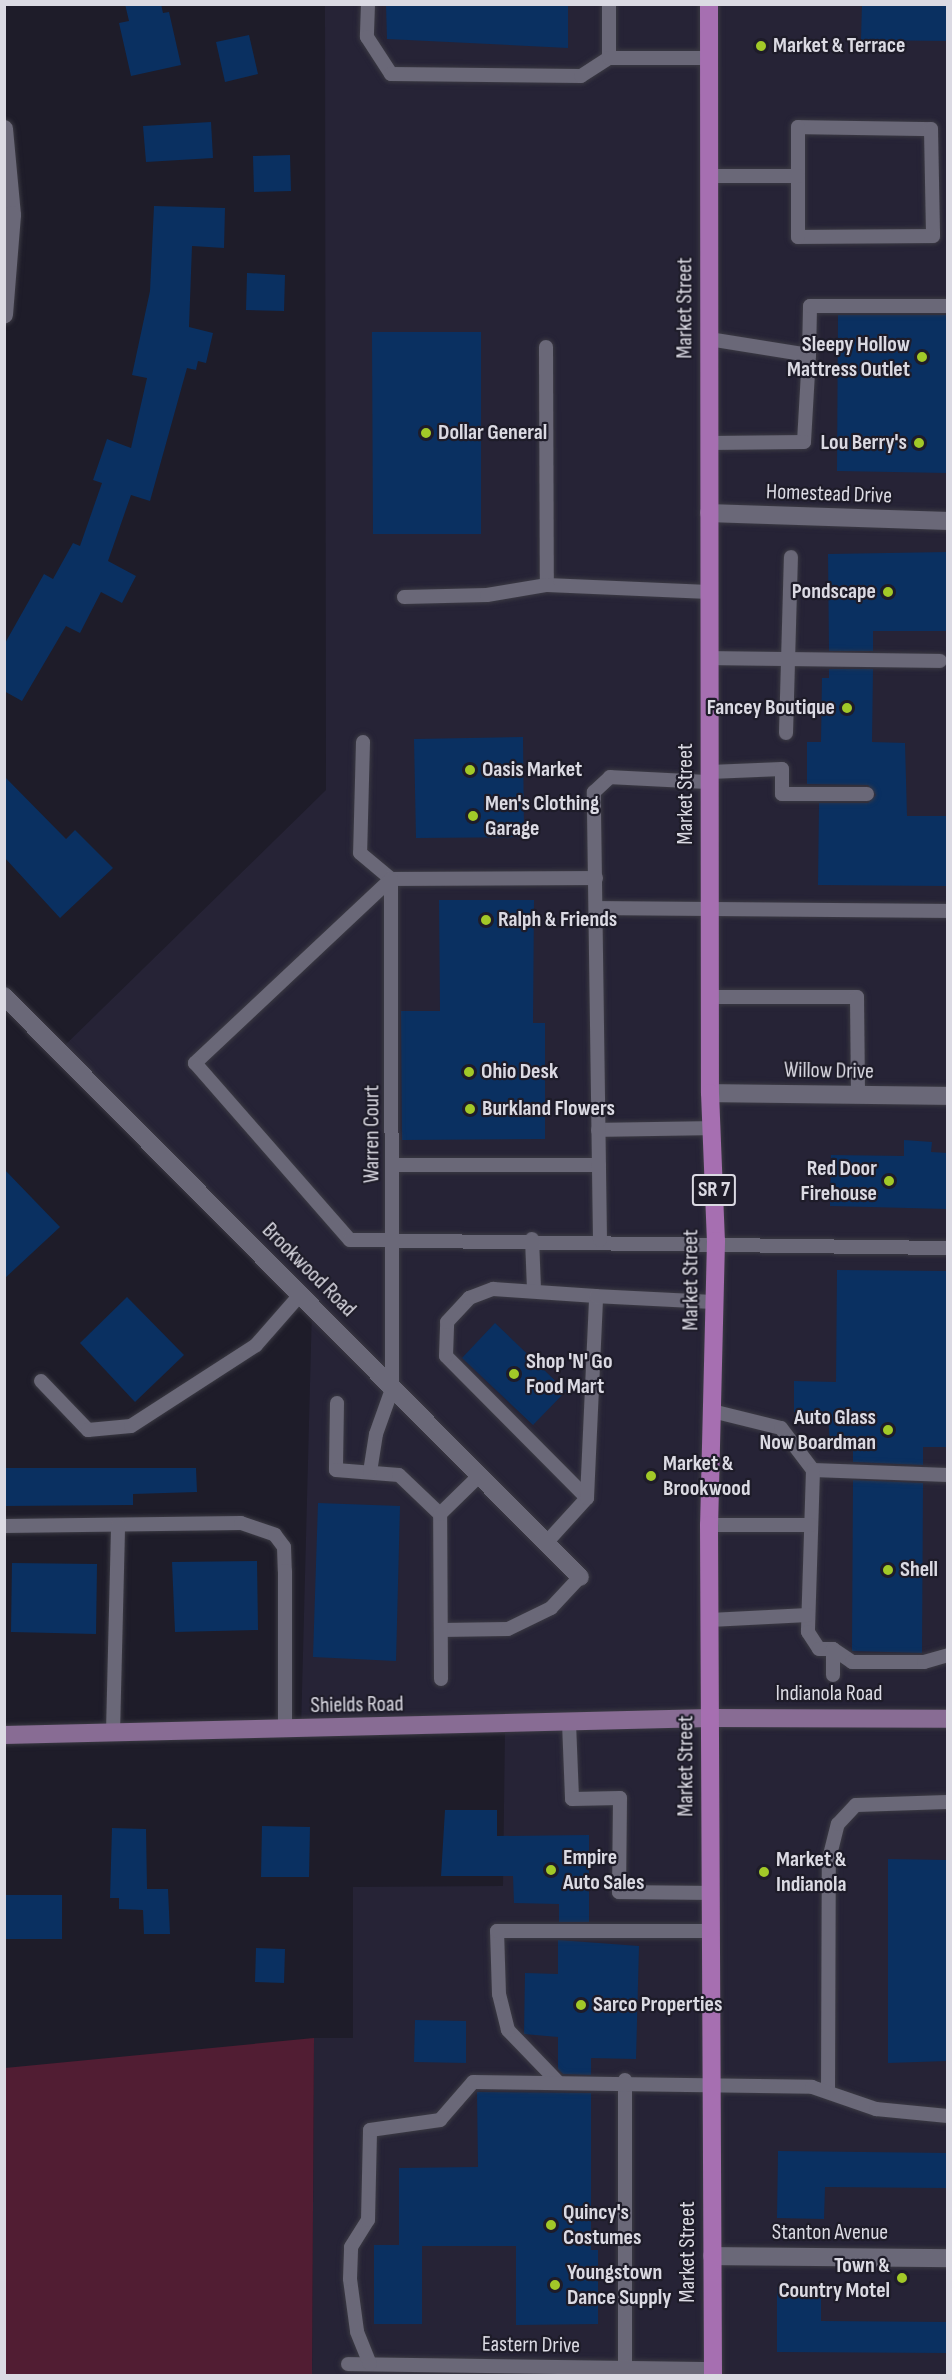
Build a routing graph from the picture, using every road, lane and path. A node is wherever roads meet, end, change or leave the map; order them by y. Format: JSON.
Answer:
{"nodes":[{"id":1,"x":368,"y":4,"type":"edge"},
{"id":2,"x":609,"y":4,"type":"edge"},
{"id":3,"x":709,"y":4,"type":"edge"},
{"id":4,"x":609,"y":58,"type":"junction"},
{"id":5,"x":709,"y":58,"type":"junction"},
{"id":6,"x":4,"y":129,"type":"edge"},
{"id":7,"x":709,"y":176,"type":"junction"},
{"id":8,"x":798,"y":176,"type":"junction"},
{"id":9,"x":948,"y":306,"type":"edge"},
{"id":10,"x":4,"y":315,"type":"edge"},
{"id":11,"x":709,"y":339,"type":"junction"},
{"id":12,"x":546,"y":347,"type":"dead end"},
{"id":13,"x":809,"y":355,"type":"junction"},
{"id":14,"x":709,"y":443,"type":"junction"},
{"id":15,"x":709,"y":513,"type":"junction"},
{"id":16,"x":948,"y":520,"type":"edge"},
{"id":17,"x":791,"y":557,"type":"dead end"},
{"id":18,"x":547,"y":585,"type":"junction"},
{"id":19,"x":709,"y":592,"type":"junction"},
{"id":20,"x":404,"y":597,"type":"dead end"},
{"id":21,"x":710,"y":658,"type":"junction"},
{"id":22,"x":788,"y":659,"type":"junction"},
{"id":23,"x":940,"y":661,"type":"dead end"},
{"id":24,"x":786,"y":733,"type":"dead end"},
{"id":25,"x":363,"y":742,"type":"dead end"},
{"id":26,"x":710,"y":777,"type":"junction"},
{"id":27,"x":867,"y":794,"type":"dead end"},
{"id":28,"x":596,"y":878,"type":"junction"},
{"id":29,"x":391,"y":879,"type":"junction"},
{"id":30,"x":597,"y":908,"type":"junction"},
{"id":31,"x":710,"y":909,"type":"junction"},
{"id":32,"x":948,"y":911,"type":"edge"},
{"id":33,"x":4,"y":996,"type":"edge"},
{"id":34,"x":710,"y":996,"type":"junction"},
{"id":35,"x":710,"y":1093,"type":"junction"},
{"id":36,"x":858,"y":1096,"type":"junction"},
{"id":37,"x":948,"y":1096,"type":"edge"},
{"id":38,"x":711,"y":1128,"type":"junction"},
{"id":39,"x":598,"y":1130,"type":"junction"},
{"id":40,"x":393,"y":1165,"type":"junction"},
{"id":41,"x":598,"y":1165,"type":"junction"},
{"id":42,"x":532,"y":1239,"type":"junction"},
{"id":43,"x":393,"y":1240,"type":"junction"},
{"id":44,"x":600,"y":1240,"type":"junction"},
{"id":45,"x":716,"y":1241,"type":"junction"},
{"id":46,"x":948,"y":1248,"type":"edge"},
{"id":47,"x":534,"y":1289,"type":"junction"},
{"id":48,"x":300,"y":1295,"type":"junction"},
{"id":49,"x":596,"y":1296,"type":"junction"},
{"id":50,"x":716,"y":1302,"type":"junction"},
{"id":51,"x":41,"y":1381,"type":"dead end"},
{"id":52,"x":392,"y":1389,"type":"junction"},
{"id":53,"x":337,"y":1403,"type":"dead end"},
{"id":54,"x":712,"y":1411,"type":"junction"},
{"id":55,"x":813,"y":1470,"type":"junction"},
{"id":56,"x":370,"y":1472,"type":"junction"},
{"id":57,"x":948,"y":1475,"type":"edge"},
{"id":58,"x":479,"y":1476,"type":"junction"},
{"id":59,"x":586,"y":1498,"type":"junction"},
{"id":60,"x":440,"y":1514,"type":"junction"},
{"id":61,"x":118,"y":1524,"type":"junction"},
{"id":62,"x":811,"y":1524,"type":"junction"},
{"id":63,"x":709,"y":1525,"type":"junction"},
{"id":64,"x":4,"y":1526,"type":"edge"},
{"id":65,"x":546,"y":1543,"type":"junction"},
{"id":66,"x":580,"y":1577,"type":"joint"},
{"id":67,"x":808,"y":1615,"type":"junction"},
{"id":68,"x":710,"y":1620,"type":"junction"},
{"id":69,"x":441,"y":1630,"type":"junction"},
{"id":70,"x":833,"y":1649,"type":"junction"},
{"id":71,"x":948,"y":1655,"type":"edge"},
{"id":72,"x":833,"y":1675,"type":"dead end"},
{"id":73,"x":441,"y":1679,"type":"dead end"},
{"id":74,"x":710,"y":1718,"type":"junction"},
{"id":75,"x":948,"y":1719,"type":"edge"},
{"id":76,"x":569,"y":1723,"type":"junction"},
{"id":77,"x":285,"y":1730,"type":"junction"},
{"id":78,"x":114,"y":1733,"type":"junction"},
{"id":79,"x":4,"y":1735,"type":"edge"},
{"id":80,"x":948,"y":1803,"type":"edge"},
{"id":81,"x":711,"y":1893,"type":"junction"},
{"id":82,"x":711,"y":1931,"type":"junction"},
{"id":83,"x":625,"y":2080,"type":"junction"},
{"id":84,"x":557,"y":2081,"type":"junction"},
{"id":85,"x":711,"y":2085,"type":"junction"},
{"id":86,"x":828,"y":2091,"type":"junction"},
{"id":87,"x":948,"y":2116,"type":"edge"},
{"id":88,"x":712,"y":2256,"type":"junction"},
{"id":89,"x":948,"y":2258,"type":"edge"},
{"id":90,"x":348,"y":2364,"type":"dead end"},
{"id":91,"x":369,"y":2364,"type":"junction"},
{"id":92,"x":625,"y":2367,"type":"junction"},
{"id":93,"x":713,"y":2372,"type":"edge"}],
"edges":[{"from":1,"to":4,"type":"lane"},
{"from":2,"to":4,"type":"lane"},
{"from":3,"to":5,"type":"main road","name":"Market Street","number":"SR 7"},
{"from":4,"to":5,"type":"lane"},
{"from":5,"to":7,"type":"main road","name":"Market Street","number":"SR 7"},
{"from":6,"to":10,"type":"street"},
{"from":7,"to":8,"type":"lane"},
{"from":7,"to":11,"type":"main road","name":"Market Street","number":"SR 7"},
{"from":8,"to":8,"type":"lane"},
{"from":9,"to":13,"type":"lane"},
{"from":11,"to":13,"type":"lane"},
{"from":11,"to":14,"type":"main road","name":"Market Street","number":"SR 7"},
{"from":12,"to":18,"type":"lane"},
{"from":13,"to":14,"type":"lane"},
{"from":14,"to":15,"type":"main road","name":"Market Street","number":"SR 7"},
{"from":15,"to":16,"type":"street","name":"Homestead Drive"},
{"from":15,"to":19,"type":"main road","name":"Market Street","number":"SR 7"},
{"from":17,"to":22,"type":"lane"},
{"from":18,"to":19,"type":"lane"},
{"from":18,"to":20,"type":"lane"},
{"from":19,"to":21,"type":"main road","name":"Market Street","number":"SR 7"},
{"from":21,"to":22,"type":"lane"},
{"from":21,"to":26,"type":"main road","name":"Market Street","number":"SR 7"},
{"from":22,"to":23,"type":"lane"},
{"from":22,"to":24,"type":"lane"},
{"from":25,"to":29,"type":"lane"},
{"from":26,"to":27,"type":"lane"},
{"from":26,"to":28,"type":"lane"},
{"from":26,"to":31,"type":"main road","name":"Market Street","number":"SR 7"},
{"from":28,"to":29,"type":"lane"},
{"from":28,"to":30,"type":"lane"},
{"from":29,"to":40,"type":"lane","name":"Warren Court"},
{"from":29,"to":43,"type":"lane"},
{"from":30,"to":31,"type":"lane"},
{"from":30,"to":39,"type":"lane"},
{"from":31,"to":32,"type":"lane"},
{"from":31,"to":34,"type":"main road","name":"Market Street","number":"SR 7"},
{"from":33,"to":48,"type":"street","name":"Brookwood Road"},
{"from":34,"to":35,"type":"main road","name":"Market Street","number":"SR 7"},
{"from":34,"to":36,"type":"lane"},
{"from":35,"to":36,"type":"street","name":"Willow Drive"},
{"from":35,"to":38,"type":"main road","name":"Market Street","number":"SR 7"},
{"from":36,"to":37,"type":"street","name":"Willow Drive"},
{"from":38,"to":39,"type":"lane"},
{"from":38,"to":45,"type":"main road","name":"Market Street","number":"SR 7"},
{"from":39,"to":41,"type":"lane"},
{"from":40,"to":41,"type":"lane"},
{"from":40,"to":43,"type":"lane","name":"Warren Court"},
{"from":41,"to":44,"type":"lane"},
{"from":42,"to":43,"type":"lane"},
{"from":42,"to":44,"type":"lane"},
{"from":42,"to":47,"type":"lane"},
{"from":43,"to":52,"type":"lane","name":"Warren Court"},
{"from":44,"to":45,"type":"lane"},
{"from":45,"to":46,"type":"lane"},
{"from":45,"to":50,"type":"main road","name":"Market Street","number":"SR 7"},
{"from":47,"to":49,"type":"lane"},
{"from":47,"to":59,"type":"lane"},
{"from":48,"to":51,"type":"lane"},
{"from":48,"to":52,"type":"street","name":"Brookwood Road"},
{"from":49,"to":50,"type":"lane"},
{"from":49,"to":59,"type":"lane"},
{"from":50,"to":54,"type":"main road","name":"Market Street","number":"SR 7"},
{"from":52,"to":56,"type":"lane","name":"Warren Court"},
{"from":52,"to":58,"type":"street","name":"Brookwood Road"},
{"from":53,"to":56,"type":"lane"},
{"from":54,"to":55,"type":"lane"},
{"from":54,"to":63,"type":"main road","name":"Market Street","number":"SR 7"},
{"from":55,"to":57,"type":"lane"},
{"from":55,"to":62,"type":"lane"},
{"from":56,"to":60,"type":"lane"},
{"from":58,"to":60,"type":"lane"},
{"from":58,"to":65,"type":"street","name":"Brookwood Road"},
{"from":59,"to":65,"type":"lane"},
{"from":60,"to":69,"type":"lane"},
{"from":61,"to":64,"type":"lane"},
{"from":61,"to":77,"type":"lane"},
{"from":61,"to":78,"type":"lane"},
{"from":62,"to":63,"type":"lane"},
{"from":62,"to":67,"type":"lane"},
{"from":63,"to":68,"type":"main road","name":"Market Street","number":"SR 7"},
{"from":65,"to":66,"type":"street","name":"Brookwood Road"},
{"from":66,"to":69,"type":"lane"},
{"from":67,"to":68,"type":"lane"},
{"from":67,"to":70,"type":"lane"},
{"from":68,"to":74,"type":"main road","name":"Market Street","number":"SR 7"},
{"from":69,"to":73,"type":"lane"},
{"from":70,"to":71,"type":"lane"},
{"from":70,"to":72,"type":"lane"},
{"from":74,"to":75,"type":"main road","name":"Indianola Road"},
{"from":74,"to":76,"type":"main road","name":"Shields Road"},
{"from":74,"to":81,"type":"main road","name":"Market Street","number":"SR 7"},
{"from":76,"to":77,"type":"main road","name":"Shields Road"},
{"from":76,"to":81,"type":"lane"},
{"from":77,"to":78,"type":"main road","name":"Shields Road"},
{"from":78,"to":79,"type":"main road","name":"Shields Road"},
{"from":80,"to":86,"type":"lane"},
{"from":81,"to":82,"type":"main road","name":"Market Street","number":"SR 7"},
{"from":82,"to":84,"type":"lane"},
{"from":82,"to":85,"type":"main road","name":"Market Street","number":"SR 7"},
{"from":83,"to":84,"type":"lane"},
{"from":83,"to":85,"type":"lane"},
{"from":83,"to":92,"type":"lane"},
{"from":84,"to":91,"type":"lane"},
{"from":85,"to":86,"type":"lane"},
{"from":85,"to":88,"type":"main road","name":"Market Street","number":"SR 7"},
{"from":86,"to":87,"type":"lane"},
{"from":88,"to":89,"type":"street","name":"Stanton Avenue"},
{"from":88,"to":93,"type":"main road","name":"Market Street","number":"SR 7"},
{"from":90,"to":91,"type":"lane","name":"Eastern Drive"},
{"from":91,"to":92,"type":"lane","name":"Eastern Drive"},
{"from":92,"to":93,"type":"lane","name":"Eastern Drive"}]}
